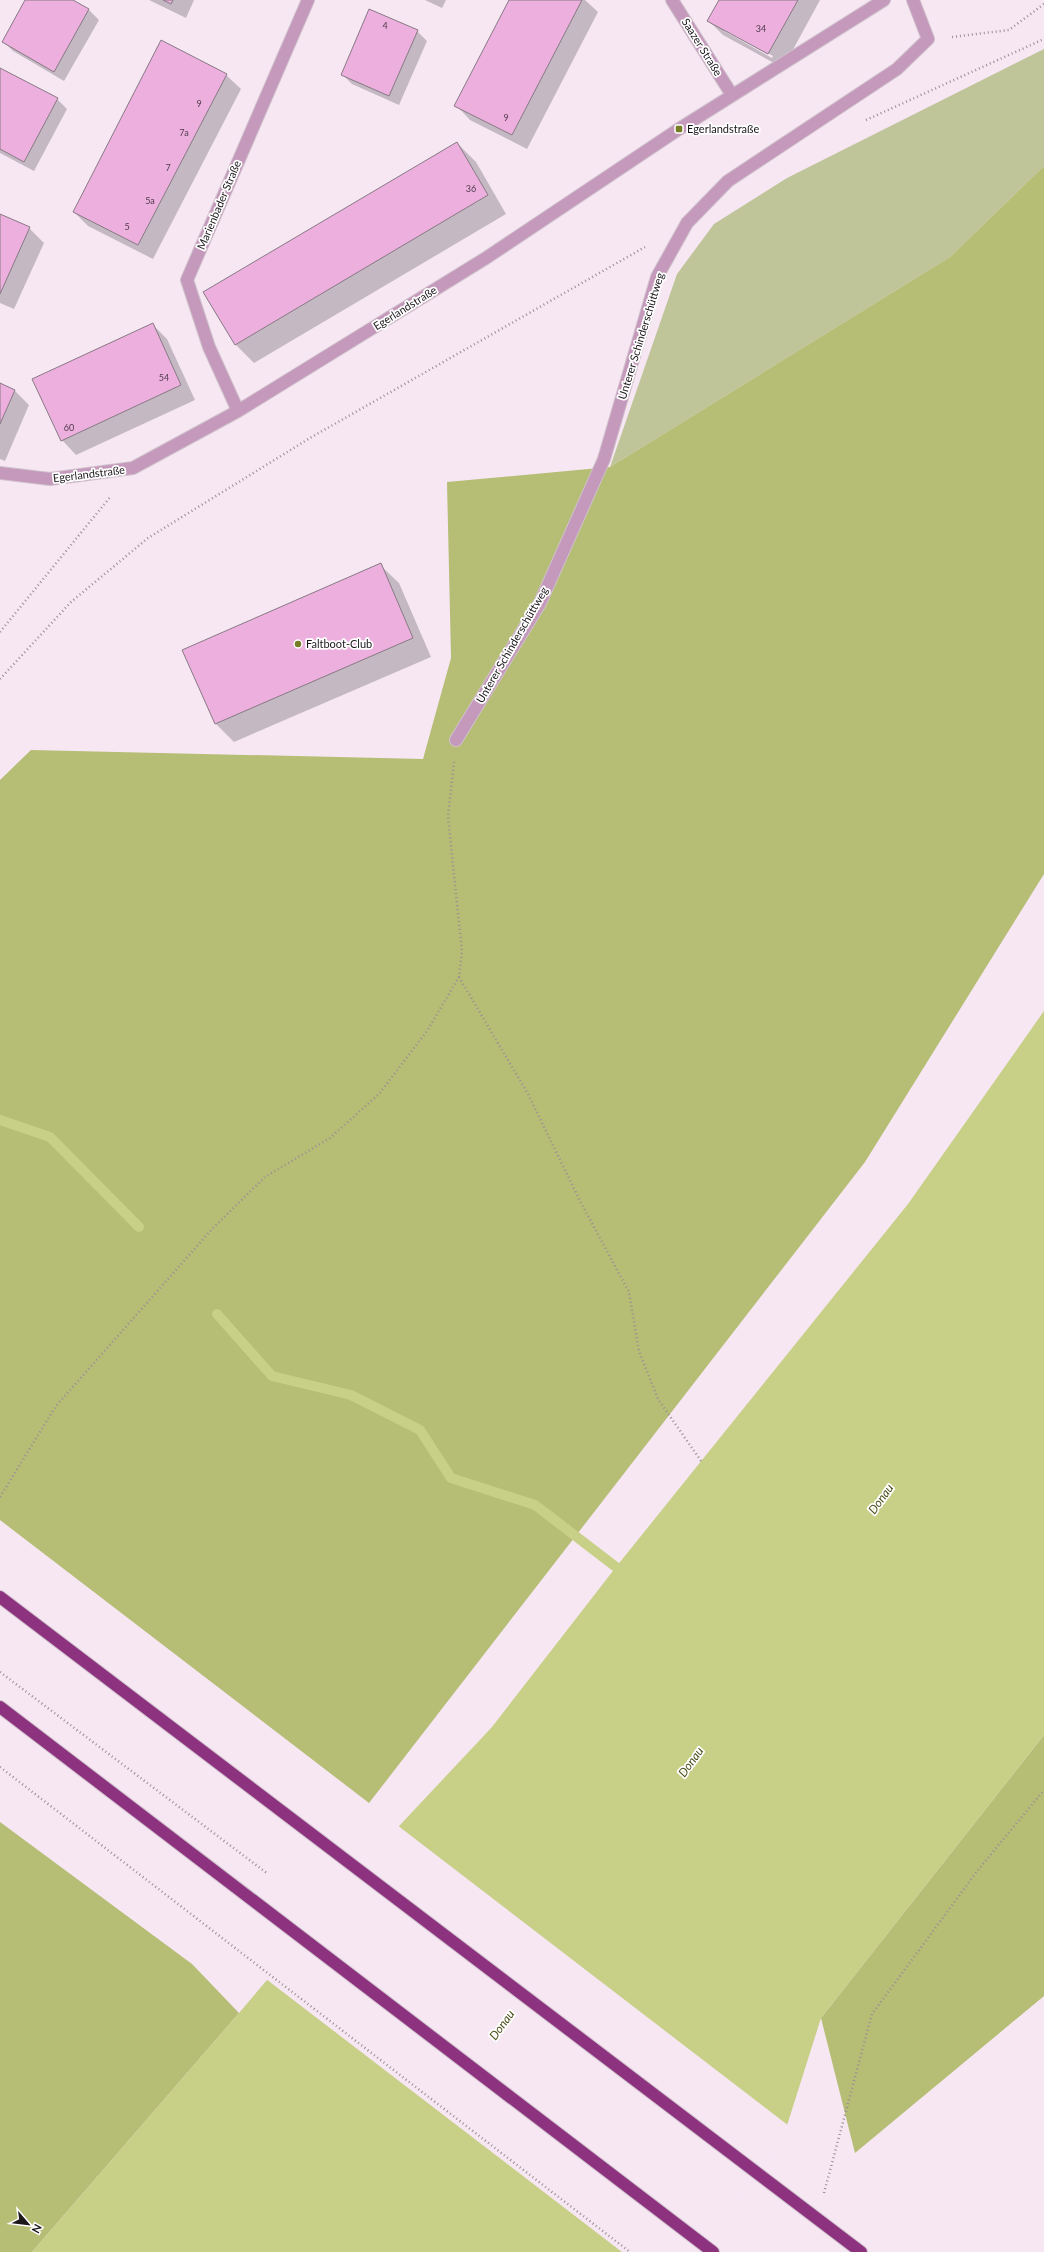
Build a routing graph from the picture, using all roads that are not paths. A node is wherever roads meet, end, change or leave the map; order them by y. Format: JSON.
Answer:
{"nodes":[{"id":1,"x":308,"y":0,"type":"edge"},
{"id":2,"x":672,"y":0,"type":"edge"},
{"id":3,"x":884,"y":0,"type":"edge"},
{"id":4,"x":913,"y":0,"type":"edge"},
{"id":5,"x":732,"y":95,"type":"junction"},
{"id":6,"x":238,"y":411,"type":"junction"},
{"id":7,"x":0,"y":473,"type":"edge"},
{"id":8,"x":456,"y":740,"type":"road end"},
{"id":9,"x":0,"y":1596,"type":"edge"},
{"id":10,"x":0,"y":1707,"type":"edge"},
{"id":11,"x":713,"y":2252,"type":"edge"},
{"id":12,"x":861,"y":2252,"type":"edge"}],
"edges":[{"from":1,"to":6,"type":"street","name":"Marienbader Straße"},
{"from":2,"to":5,"type":"street","name":"Saazer Straße"},
{"from":3,"to":5,"type":"street","name":"Egerlandstraße"},
{"from":4,"to":8,"type":"street","name":"Unterer Schinderschüttweg"},
{"from":5,"to":6,"type":"street","name":"Egerlandstraße"},
{"from":6,"to":7,"type":"street","name":"Egerlandstraße"},
{"from":9,"to":12,"type":"highway"},
{"from":10,"to":11,"type":"highway"}]}
